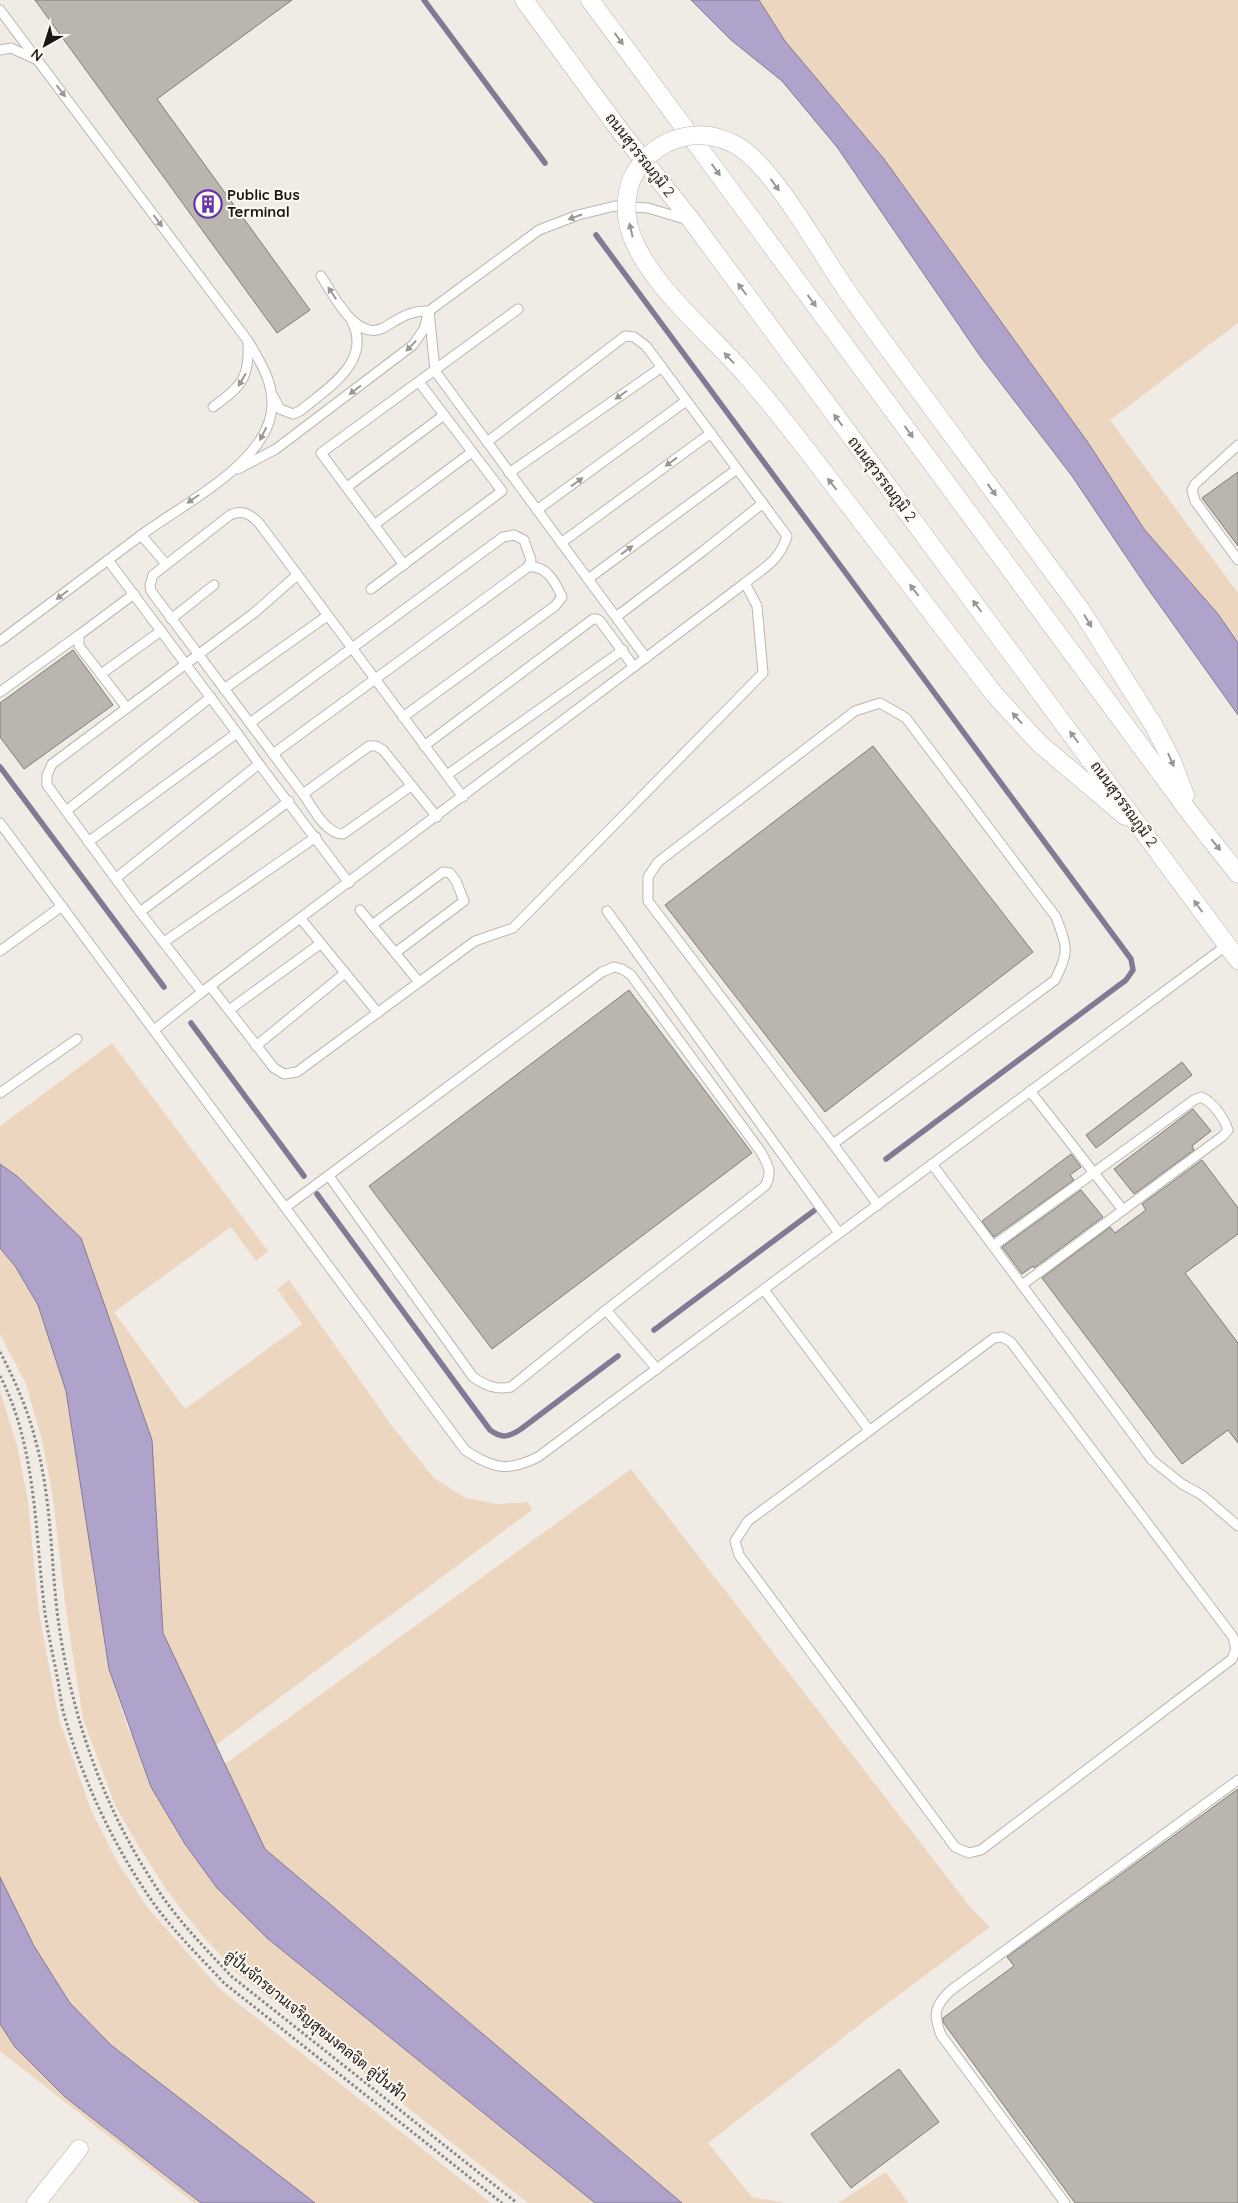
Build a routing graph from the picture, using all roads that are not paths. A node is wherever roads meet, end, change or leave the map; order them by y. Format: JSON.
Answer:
{"nodes":[{"id":1,"x":524,"y":0,"type":"edge"},
{"id":2,"x":590,"y":0,"type":"edge"},
{"id":3,"x":0,"y":10,"type":"edge"},
{"id":4,"x":0,"y":50,"type":"edge"},
{"id":5,"x":38,"y":61,"type":"junction"},
{"id":6,"x":691,"y":220,"type":"junction"},
{"id":7,"x":321,"y":276,"type":"dead end"},
{"id":8,"x":518,"y":309,"type":"dead end"},
{"id":9,"x":429,"y":311,"type":"junction"},
{"id":10,"x":350,"y":319,"type":"junction"},
{"id":11,"x":248,"y":341,"type":"junction"},
{"id":12,"x":662,"y":367,"type":"junction"},
{"id":13,"x":435,"y":371,"type":"junction"},
{"id":14,"x":419,"y":382,"type":"junction"},
{"id":15,"x":272,"y":394,"type":"junction"},
{"id":16,"x":686,"y":401,"type":"junction"},
{"id":17,"x":213,"y":407,"type":"dead end"},
{"id":18,"x":444,"y":414,"type":"junction"},
{"id":19,"x":711,"y":433,"type":"junction"},
{"id":20,"x":487,"y":442,"type":"junction"},
{"id":21,"x":1238,"y":445,"type":"edge"},
{"id":22,"x":472,"y":452,"type":"junction"},
{"id":23,"x":737,"y":469,"type":"junction"},
{"id":24,"x":233,"y":471,"type":"junction"},
{"id":25,"x":510,"y":473,"type":"junction"},
{"id":26,"x":347,"y":487,"type":"junction"},
{"id":27,"x":763,"y":503,"type":"junction"},
{"id":28,"x":538,"y":510,"type":"junction"},
{"id":29,"x":374,"y":524,"type":"junction"},
{"id":30,"x":141,"y":535,"type":"junction"},
{"id":31,"x":561,"y":543,"type":"junction"},
{"id":32,"x":108,"y":560,"type":"junction"},
{"id":33,"x":1238,"y":560,"type":"edge"},
{"id":34,"x":166,"y":564,"type":"junction"},
{"id":35,"x":404,"y":565,"type":"junction"},
{"id":36,"x":528,"y":567,"type":"junction"},
{"id":37,"x":296,"y":576,"type":"junction"},
{"id":38,"x":588,"y":579,"type":"junction"},
{"id":39,"x":745,"y":583,"type":"junction"},
{"id":40,"x":214,"y":585,"type":"dead end"},
{"id":41,"x":372,"y":589,"type":"dead end"},
{"id":42,"x":134,"y":594,"type":"junction"},
{"id":43,"x":326,"y":616,"type":"junction"},
{"id":44,"x":616,"y":617,"type":"junction"},
{"id":45,"x":171,"y":619,"type":"junction"},
{"id":46,"x":161,"y":631,"type":"junction"},
{"id":47,"x":79,"y":635,"type":"junction"},
{"id":48,"x":2,"y":637,"type":"edge"},
{"id":49,"x":352,"y":650,"type":"junction"},
{"id":50,"x":623,"y":650,"type":"junction"},
{"id":51,"x":198,"y":655,"type":"junction"},
{"id":52,"x":646,"y":658,"type":"junction"},
{"id":53,"x":186,"y":664,"type":"junction"},
{"id":54,"x":634,"y":667,"type":"junction"},
{"id":55,"x":100,"y":674,"type":"junction"},
{"id":56,"x":375,"y":680,"type":"junction"},
{"id":57,"x":224,"y":689,"type":"junction"},
{"id":58,"x":0,"y":692,"type":"edge"},
{"id":59,"x":210,"y":697,"type":"junction"},
{"id":60,"x":127,"y":708,"type":"junction"},
{"id":61,"x":403,"y":717,"type":"junction"},
{"id":62,"x":250,"y":723,"type":"junction"},
{"id":63,"x":237,"y":732,"type":"junction"},
{"id":64,"x":424,"y":746,"type":"junction"},
{"id":65,"x":273,"y":754,"type":"junction"},
{"id":66,"x":259,"y":764,"type":"junction"},
{"id":67,"x":447,"y":776,"type":"junction"},
{"id":68,"x":411,"y":786,"type":"junction"},
{"id":69,"x":302,"y":794,"type":"junction"},
{"id":70,"x":463,"y":797,"type":"junction"},
{"id":71,"x":289,"y":801,"type":"junction"},
{"id":72,"x":66,"y":811,"type":"junction"},
{"id":73,"x":1193,"y":816,"type":"junction"},
{"id":74,"x":436,"y":817,"type":"junction"},
{"id":75,"x":0,"y":823,"type":"edge"},
{"id":76,"x":1144,"y":832,"type":"junction"},
{"id":77,"x":316,"y":837,"type":"junction"},
{"id":78,"x":88,"y":842,"type":"junction"},
{"id":79,"x":1238,"y":874,"type":"edge"},
{"id":80,"x":116,"y":878,"type":"junction"},
{"id":81,"x":349,"y":883,"type":"junction"},
{"id":82,"x":62,"y":906,"type":"junction"},
{"id":83,"x":360,"y":910,"type":"dead end"},
{"id":84,"x":607,"y":911,"type":"dead end"},
{"id":85,"x":140,"y":912,"type":"junction"},
{"id":86,"x":301,"y":919,"type":"junction"},
{"id":87,"x":372,"y":925,"type":"junction"},
{"id":88,"x":164,"y":942,"type":"junction"},
{"id":89,"x":320,"y":944,"type":"junction"},
{"id":90,"x":1227,"y":945,"type":"junction"},
{"id":91,"x":0,"y":951,"type":"edge"},
{"id":92,"x":395,"y":953,"type":"junction"},
{"id":93,"x":1238,"y":960,"type":"edge"},
{"id":94,"x":345,"y":974,"type":"junction"},
{"id":95,"x":419,"y":982,"type":"junction"},
{"id":96,"x":210,"y":986,"type":"junction"},
{"id":97,"x":202,"y":992,"type":"junction"},
{"id":98,"x":229,"y":1010,"type":"junction"},
{"id":99,"x":378,"y":1012,"type":"junction"},
{"id":100,"x":154,"y":1030,"type":"junction"},
{"id":101,"x":77,"y":1039,"type":"dead end"},
{"id":102,"x":256,"y":1046,"type":"junction"},
{"id":103,"x":1030,"y":1091,"type":"junction"},
{"id":104,"x":0,"y":1093,"type":"edge"},
{"id":105,"x":833,"y":1144,"type":"junction"},
{"id":106,"x":932,"y":1164,"type":"junction"},
{"id":107,"x":1094,"y":1173,"type":"junction"},
{"id":108,"x":329,"y":1176,"type":"junction"},
{"id":109,"x":878,"y":1204,"type":"junction"},
{"id":110,"x":286,"y":1207,"type":"junction"},
{"id":111,"x":1123,"y":1210,"type":"junction"},
{"id":112,"x":839,"y":1233,"type":"junction"},
{"id":113,"x":993,"y":1246,"type":"junction"},
{"id":114,"x":1022,"y":1285,"type":"junction"},
{"id":115,"x":764,"y":1290,"type":"junction"},
{"id":116,"x":606,"y":1310,"type":"junction"},
{"id":117,"x":657,"y":1369,"type":"junction"},
{"id":118,"x":869,"y":1430,"type":"junction"},
{"id":119,"x":1238,"y":1526,"type":"edge"},
{"id":120,"x":1238,"y":1780,"type":"edge"},
{"id":121,"x":80,"y":2149,"type":"dead end"},
{"id":122,"x":36,"y":2203,"type":"edge"},
{"id":123,"x":1065,"y":2203,"type":"edge"}],
"edges":[{"from":1,"to":6,"type":"street","name":"ถนนสุวรรณภูมิ 2"},
{"from":2,"to":73,"type":"street","one_way":true},
{"from":3,"to":5,"type":"lane"},
{"from":4,"to":5,"type":"lane"},
{"from":5,"to":11,"type":"lane","one_way":true},
{"from":6,"to":9,"type":"lane","one_way":true},
{"from":76,"to":6,"type":"street","name":"ถนนสุวรรณภูมิ 2","one_way":true},
{"from":10,"to":7,"type":"lane","one_way":true},
{"from":8,"to":13,"type":"lane"},
{"from":9,"to":10,"type":"lane"},
{"from":9,"to":13,"type":"lane"},
{"from":9,"to":24,"type":"lane","one_way":true},
{"from":10,"to":15,"type":"lane"},
{"from":11,"to":15,"type":"lane"},
{"from":11,"to":17,"type":"lane","one_way":true},
{"from":12,"to":16,"type":"lane"},
{"from":12,"to":20,"type":"lane"},
{"from":12,"to":25,"type":"lane","one_way":true},
{"from":13,"to":14,"type":"lane"},
{"from":13,"to":20,"type":"lane"},
{"from":14,"to":18,"type":"lane"},
{"from":14,"to":26,"type":"lane"},
{"from":15,"to":24,"type":"lane","one_way":true},
{"from":16,"to":19,"type":"lane"},
{"from":28,"to":16,"type":"lane","one_way":true},
{"from":18,"to":22,"type":"lane"},
{"from":18,"to":26,"type":"lane"},
{"from":19,"to":23,"type":"lane"},
{"from":19,"to":31,"type":"lane","one_way":true},
{"from":20,"to":25,"type":"lane"},
{"from":21,"to":33,"type":"lane"},
{"from":22,"to":29,"type":"lane"},
{"from":22,"to":35,"type":"lane"},
{"from":23,"to":27,"type":"lane"},
{"from":38,"to":23,"type":"lane","one_way":true},
{"from":24,"to":30,"type":"lane","one_way":true},
{"from":25,"to":28,"type":"lane"},
{"from":26,"to":29,"type":"lane"},
{"from":27,"to":39,"type":"lane"},
{"from":27,"to":44,"type":"lane"},
{"from":28,"to":31,"type":"lane"},
{"from":29,"to":35,"type":"lane"},
{"from":30,"to":32,"type":"lane"},
{"from":30,"to":34,"type":"lane"},
{"from":31,"to":38,"type":"lane"},
{"from":32,"to":42,"type":"lane"},
{"from":32,"to":48,"type":"lane","one_way":true},
{"from":34,"to":37,"type":"lane"},
{"from":34,"to":45,"type":"lane"},
{"from":35,"to":41,"type":"lane"},
{"from":36,"to":49,"type":"lane"},
{"from":36,"to":56,"type":"lane"},
{"from":36,"to":61,"type":"lane"},
{"from":37,"to":43,"type":"lane"},
{"from":37,"to":51,"type":"lane"},
{"from":38,"to":44,"type":"lane"},
{"from":39,"to":52,"type":"lane"},
{"from":39,"to":95,"type":"lane"},
{"from":40,"to":45,"type":"lane"},
{"from":42,"to":46,"type":"lane"},
{"from":42,"to":47,"type":"lane"},
{"from":43,"to":49,"type":"lane"},
{"from":43,"to":57,"type":"lane"},
{"from":44,"to":52,"type":"lane"},
{"from":45,"to":51,"type":"lane"},
{"from":46,"to":53,"type":"lane"},
{"from":46,"to":55,"type":"lane"},
{"from":47,"to":55,"type":"lane"},
{"from":47,"to":58,"type":"lane"},
{"from":49,"to":56,"type":"lane"},
{"from":49,"to":62,"type":"lane"},
{"from":50,"to":54,"type":"lane"},
{"from":50,"to":64,"type":"lane"},
{"from":50,"to":67,"type":"lane"},
{"from":51,"to":53,"type":"lane"},
{"from":51,"to":57,"type":"lane"},
{"from":52,"to":54,"type":"lane"},
{"from":53,"to":59,"type":"lane"},
{"from":53,"to":60,"type":"lane"},
{"from":54,"to":70,"type":"lane"},
{"from":55,"to":60,"type":"lane"},
{"from":56,"to":61,"type":"lane"},
{"from":56,"to":65,"type":"lane"},
{"from":57,"to":62,"type":"lane"},
{"from":59,"to":63,"type":"lane"},
{"from":59,"to":72,"type":"lane"},
{"from":60,"to":72,"type":"lane"},
{"from":61,"to":64,"type":"lane"},
{"from":62,"to":65,"type":"lane"},
{"from":63,"to":66,"type":"lane"},
{"from":63,"to":78,"type":"lane"},
{"from":64,"to":67,"type":"lane"},
{"from":65,"to":69,"type":"lane"},
{"from":66,"to":71,"type":"lane"},
{"from":66,"to":80,"type":"lane"},
{"from":67,"to":70,"type":"lane"},
{"from":68,"to":69,"type":"lane"},
{"from":68,"to":69,"type":"lane"},
{"from":68,"to":74,"type":"lane"},
{"from":70,"to":74,"type":"lane"},
{"from":71,"to":77,"type":"lane"},
{"from":71,"to":85,"type":"lane"},
{"from":72,"to":78,"type":"lane"},
{"from":76,"to":73,"type":"street","one_way":true,"bridge":true},
{"from":73,"to":79,"type":"street","one_way":true},
{"from":74,"to":81,"type":"lane"},
{"from":75,"to":82,"type":"lane"},
{"from":90,"to":76,"type":"street","name":"ถนนสุวรรณภูมิ 2","one_way":true},
{"from":77,"to":81,"type":"lane"},
{"from":77,"to":88,"type":"lane"},
{"from":78,"to":80,"type":"lane"},
{"from":80,"to":85,"type":"lane"},
{"from":81,"to":86,"type":"lane"},
{"from":82,"to":91,"type":"lane"},
{"from":82,"to":100,"type":"lane"},
{"from":83,"to":87,"type":"lane"},
{"from":84,"to":112,"type":"lane"},
{"from":85,"to":88,"type":"lane"},
{"from":86,"to":89,"type":"lane"},
{"from":86,"to":96,"type":"lane"},
{"from":87,"to":92,"type":"lane"},
{"from":87,"to":92,"type":"lane"},
{"from":88,"to":97,"type":"lane"},
{"from":89,"to":94,"type":"lane"},
{"from":89,"to":98,"type":"lane"},
{"from":90,"to":93,"type":"street","name":"ถนนสุวรรณภูมิ 2"},
{"from":90,"to":103,"type":"lane"},
{"from":92,"to":95,"type":"lane"},
{"from":94,"to":99,"type":"lane"},
{"from":94,"to":102,"type":"lane"},
{"from":95,"to":99,"type":"lane"},
{"from":96,"to":97,"type":"lane"},
{"from":96,"to":98,"type":"lane"},
{"from":97,"to":100,"type":"lane"},
{"from":98,"to":102,"type":"lane"},
{"from":99,"to":102,"type":"lane"},
{"from":100,"to":110,"type":"lane"},
{"from":101,"to":104,"type":"lane"},
{"from":103,"to":106,"type":"lane"},
{"from":103,"to":107,"type":"lane"},
{"from":105,"to":105,"type":"lane"},
{"from":105,"to":109,"type":"lane"},
{"from":106,"to":109,"type":"lane"},
{"from":106,"to":113,"type":"lane"},
{"from":107,"to":111,"type":"lane"},
{"from":107,"to":111,"type":"lane"},
{"from":107,"to":113,"type":"lane"},
{"from":108,"to":110,"type":"lane"},
{"from":108,"to":116,"type":"lane"},
{"from":108,"to":116,"type":"lane"},
{"from":109,"to":112,"type":"lane"},
{"from":110,"to":117,"type":"lane"},
{"from":111,"to":114,"type":"lane"},
{"from":112,"to":115,"type":"lane"},
{"from":113,"to":114,"type":"lane"},
{"from":114,"to":119,"type":"lane"},
{"from":115,"to":117,"type":"lane"},
{"from":115,"to":118,"type":"lane"},
{"from":116,"to":117,"type":"lane"},
{"from":118,"to":118,"type":"lane"},
{"from":120,"to":123,"type":"lane"},
{"from":121,"to":122,"type":"street"}]}
